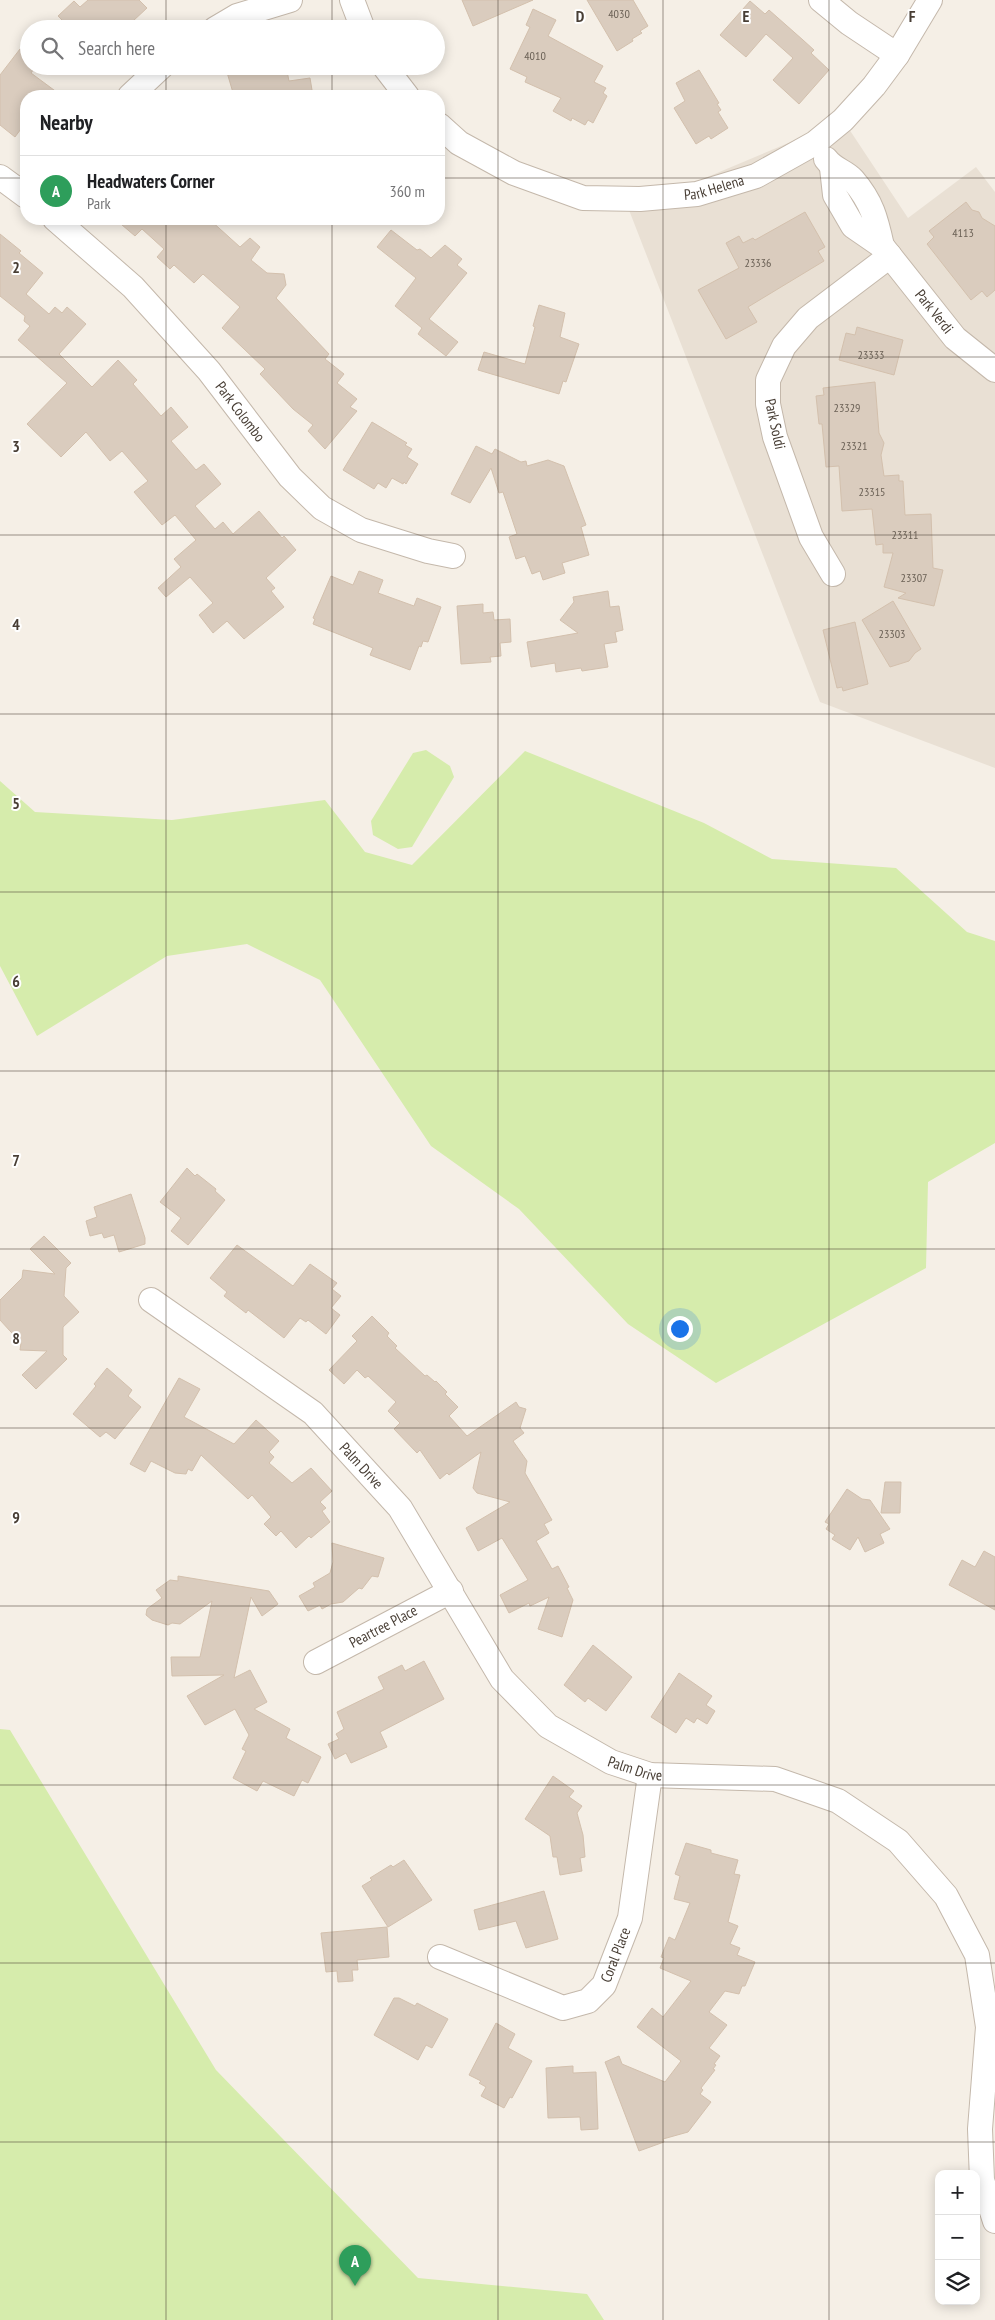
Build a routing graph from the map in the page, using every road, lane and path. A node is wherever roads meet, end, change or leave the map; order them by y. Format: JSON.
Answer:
{"nodes":[{"id":1,"x":290,"y":0,"type":"edge"},
{"id":2,"x":352,"y":0,"type":"edge"},
{"id":3,"x":821,"y":0,"type":"edge"},
{"id":4,"x":930,"y":0,"type":"edge"},
{"id":5,"x":230,"y":20,"type":"edge"},
{"id":6,"x":360,"y":20,"type":"edge"},
{"id":7,"x":897,"y":55,"type":"junction"},
{"id":8,"x":152,"y":75,"type":"edge"},
{"id":9,"x":391,"y":75,"type":"edge"},
{"id":10,"x":136,"y":90,"type":"edge"},
{"id":11,"x":402,"y":90,"type":"edge"},
{"id":12,"x":445,"y":130,"type":"edge"},
{"id":13,"x":815,"y":143,"type":"junction"},
{"id":14,"x":832,"y":168,"type":"junction"},
{"id":15,"x":0,"y":177,"type":"edge"},
{"id":16,"x":20,"y":192,"type":"edge"},
{"id":17,"x":867,"y":201,"type":"junction"},
{"id":18,"x":846,"y":215,"type":"junction"},
{"id":19,"x":62,"y":225,"type":"edge"},
{"id":20,"x":886,"y":251,"type":"junction"},
{"id":21,"x":995,"y":370,"type":"edge"},
{"id":22,"x":453,"y":556,"type":"dead end"},
{"id":23,"x":833,"y":574,"type":"dead end"},
{"id":24,"x":151,"y":1300,"type":"dead end"},
{"id":25,"x":451,"y":1591,"type":"junction"},
{"id":26,"x":316,"y":1662,"type":"dead end"},
{"id":27,"x":650,"y":1775,"type":"junction"},
{"id":28,"x":440,"y":1956,"type":"dead end"},
{"id":29,"x":995,"y":2220,"type":"edge"}],
"edges":[{"from":1,"to":5,"type":"street"},
{"from":2,"to":6,"type":"street"},
{"from":3,"to":7,"type":"street"},
{"from":4,"to":7,"type":"street","name":"Park Helena"},
{"from":7,"to":13,"type":"street","name":"Park Helena"},
{"from":8,"to":10,"type":"street"},
{"from":9,"to":11,"type":"street"},
{"from":12,"to":13,"type":"street","name":"Park Helena"},
{"from":13,"to":14,"type":"street","name":"Park Verdi"},
{"from":14,"to":17,"type":"street","name":"Park Verdi"},
{"from":14,"to":18,"type":"street","name":"Park Verdi"},
{"from":15,"to":16,"type":"street"},
{"from":17,"to":18,"type":"street"},
{"from":17,"to":20,"type":"street","name":"Park Verdi"},
{"from":18,"to":20,"type":"street","name":"Park Verdi"},
{"from":19,"to":22,"type":"street","name":"Park Colombo"},
{"from":20,"to":21,"type":"street","name":"Park Verdi"},
{"from":20,"to":23,"type":"street","name":"Park Soldi"},
{"from":24,"to":25,"type":"street","name":"Palm Drive"},
{"from":25,"to":26,"type":"street","name":"Peartree Place"},
{"from":25,"to":27,"type":"street","name":"Palm Drive"},
{"from":27,"to":28,"type":"street","name":"Coral Place"},
{"from":27,"to":29,"type":"street","name":"Palm Drive"}]}
